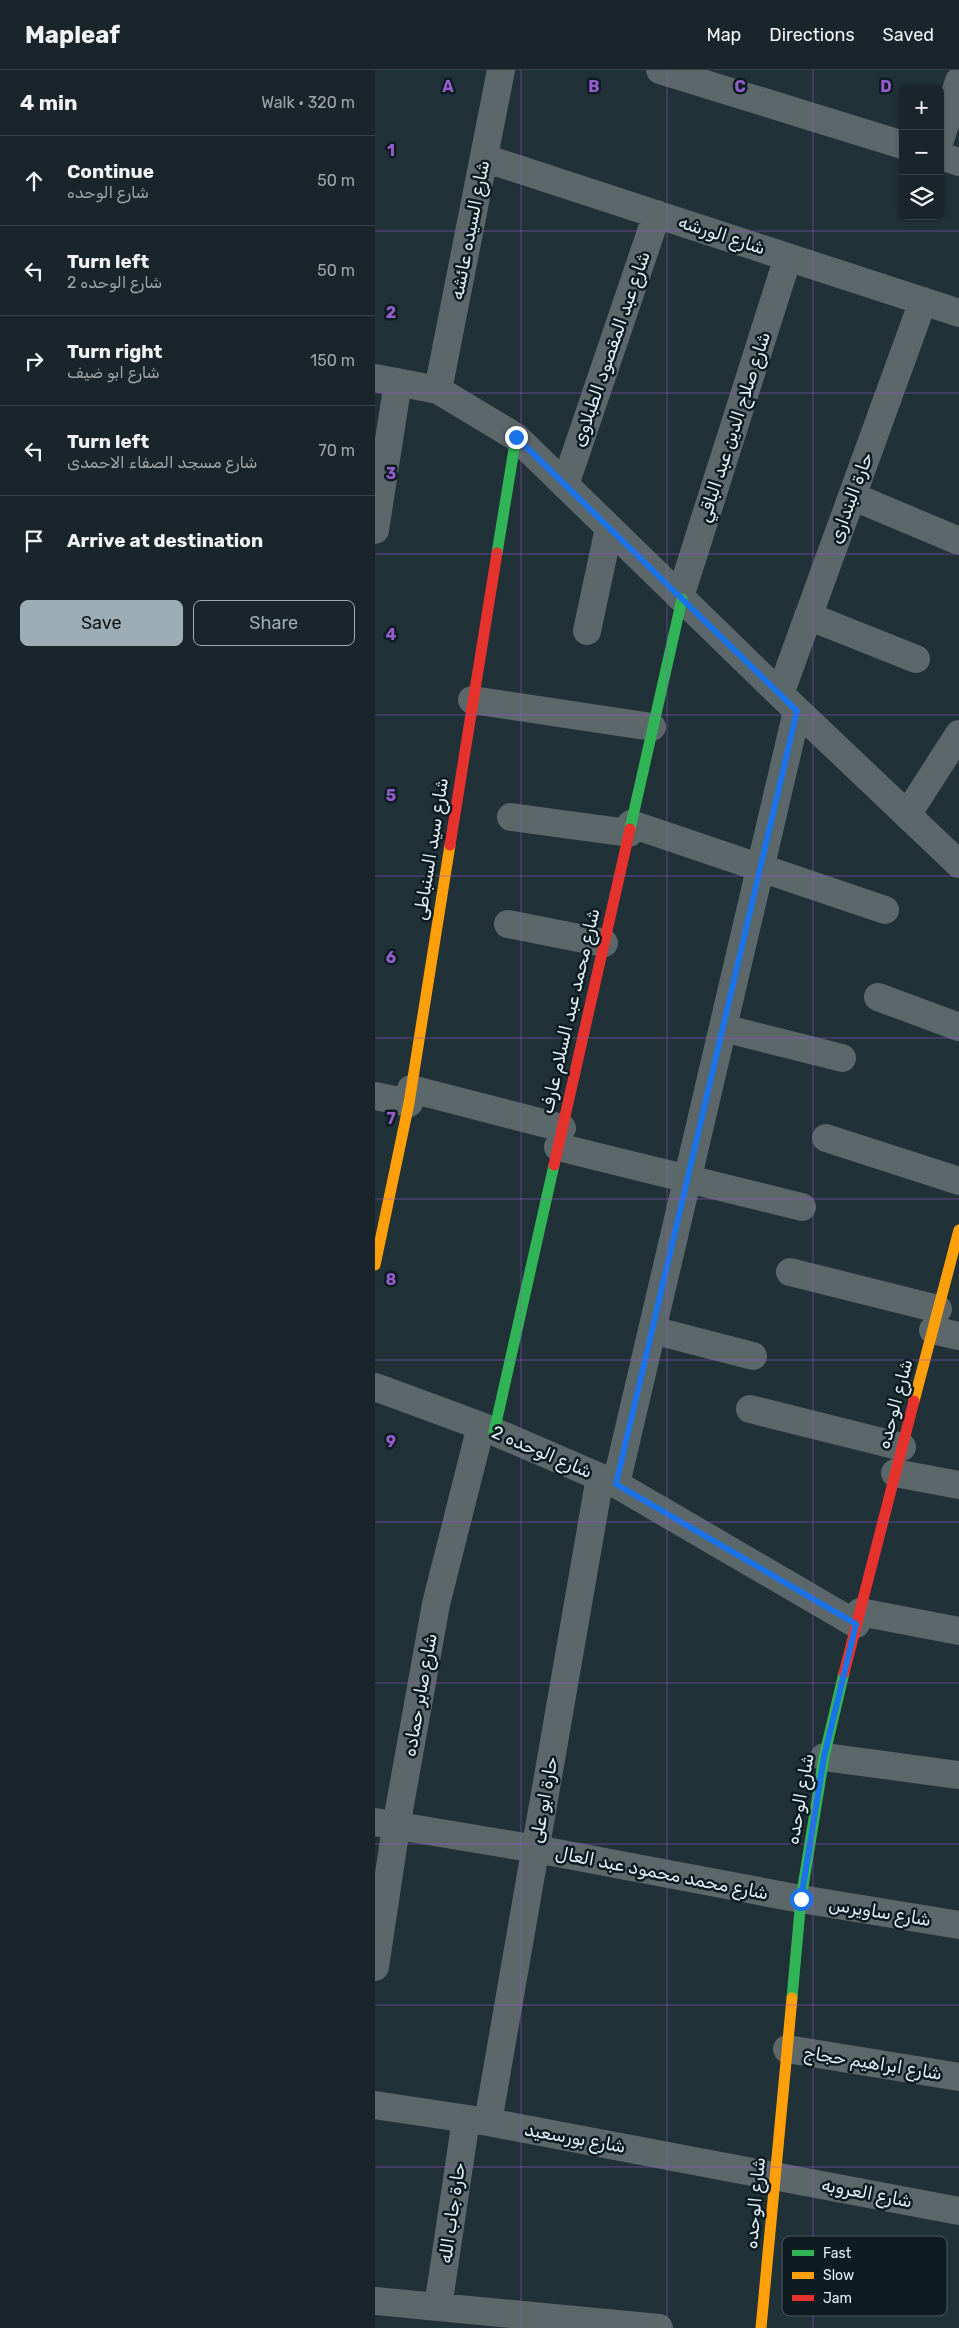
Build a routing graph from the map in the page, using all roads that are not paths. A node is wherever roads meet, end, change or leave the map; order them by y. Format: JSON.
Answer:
{"nodes":[{"id":1,"x":501,"y":70,"type":"edge"},
{"id":2,"x":660,"y":70,"type":"edge"},
{"id":3,"x":959,"y":81,"type":"edge"},
{"id":4,"x":943,"y":130,"type":"edge"},
{"id":5,"x":899,"y":144,"type":"edge"},
{"id":6,"x":944,"y":157,"type":"edge"},
{"id":7,"x":484,"y":158,"type":"junction"},
{"id":8,"x":959,"y":162,"type":"edge"},
{"id":9,"x":657,"y":214,"type":"junction"},
{"id":10,"x":788,"y":257,"type":"junction"},
{"id":11,"x":923,"y":301,"type":"junction"},
{"id":12,"x":959,"y":313,"type":"edge"},
{"id":13,"x":386,"y":380,"type":"edge"},
{"id":14,"x":438,"y":390,"type":"junction"},
{"id":15,"x":516,"y":437,"type":"junction"},
{"id":16,"x":565,"y":485,"type":"junction"},
{"id":17,"x":852,"y":496,"type":"junction"},
{"id":18,"x":609,"y":528,"type":"junction"},
{"id":19,"x":375,"y":530,"type":"edge"},
{"id":20,"x":959,"y":541,"type":"edge"},
{"id":21,"x":681,"y":598,"type":"junction"},
{"id":22,"x":808,"y":616,"type":"junction"},
{"id":23,"x":587,"y":631,"type":"dead end"},
{"id":24,"x":916,"y":659,"type":"dead end"},
{"id":25,"x":472,"y":700,"type":"junction"},
{"id":26,"x":788,"y":702,"type":"junction"},
{"id":27,"x":652,"y":727,"type":"junction"},
{"id":28,"x":959,"y":734,"type":"edge"},
{"id":29,"x":907,"y":814,"type":"junction"},
{"id":30,"x":511,"y":816,"type":"dead end"},
{"id":31,"x":630,"y":829,"type":"junction"},
{"id":32,"x":959,"y":864,"type":"edge"},
{"id":33,"x":761,"y":867,"type":"junction"},
{"id":34,"x":885,"y":910,"type":"dead end"},
{"id":35,"x":508,"y":924,"type":"dead end"},
{"id":36,"x":603,"y":943,"type":"junction"},
{"id":37,"x":878,"y":997,"type":"dead end"},
{"id":38,"x":959,"y":1027,"type":"edge"},
{"id":39,"x":723,"y":1028,"type":"junction"},
{"id":40,"x":842,"y":1058,"type":"dead end"},
{"id":41,"x":375,"y":1096,"type":"edge"},
{"id":42,"x":410,"y":1096,"type":"junction"},
{"id":43,"x":560,"y":1137,"type":"junction"},
{"id":44,"x":826,"y":1138,"type":"dead end"},
{"id":45,"x":688,"y":1179,"type":"junction"},
{"id":46,"x":959,"y":1181,"type":"edge"},
{"id":47,"x":802,"y":1207,"type":"dead end"},
{"id":48,"x":959,"y":1230,"type":"edge"},
{"id":49,"x":375,"y":1265,"type":"edge"},
{"id":50,"x":790,"y":1272,"type":"dead end"},
{"id":51,"x":935,"y":1319,"type":"junction"},
{"id":52,"x":653,"y":1330,"type":"junction"},
{"id":53,"x":959,"y":1336,"type":"edge"},
{"id":54,"x":753,"y":1356,"type":"dead end"},
{"id":55,"x":375,"y":1387,"type":"edge"},
{"id":56,"x":750,"y":1409,"type":"dead end"},
{"id":57,"x":487,"y":1429,"type":"junction"},
{"id":58,"x":899,"y":1460,"type":"junction"},
{"id":59,"x":608,"y":1481,"type":"junction"},
{"id":60,"x":959,"y":1485,"type":"edge"},
{"id":61,"x":858,"y":1618,"type":"junction"},
{"id":62,"x":959,"y":1631,"type":"edge"},
{"id":63,"x":824,"y":1757,"type":"junction"},
{"id":64,"x":959,"y":1775,"type":"edge"},
{"id":65,"x":386,"y":1825,"type":"edge"},
{"id":66,"x":535,"y":1849,"type":"junction"},
{"id":67,"x":801,"y":1899,"type":"junction"},
{"id":68,"x":959,"y":1924,"type":"edge"},
{"id":69,"x":375,"y":1967,"type":"edge"},
{"id":70,"x":787,"y":2049,"type":"junction"},
{"id":71,"x":959,"y":2077,"type":"edge"},
{"id":72,"x":375,"y":2105,"type":"edge"},
{"id":73,"x":477,"y":2120,"type":"junction"},
{"id":74,"x":775,"y":2175,"type":"junction"},
{"id":75,"x":959,"y":2211,"type":"edge"},
{"id":76,"x":375,"y":2301,"type":"edge"},
{"id":77,"x":430,"y":2314,"type":"edge"},
{"id":78,"x":581,"y":2324,"type":"edge"},
{"id":79,"x":659,"y":2328,"type":"edge"},
{"id":80,"x":761,"y":2328,"type":"edge"}],
"edges":[{"from":1,"to":7,"type":"street","name":"شارع السيده عائشه"},
{"from":2,"to":5,"type":"street"},
{"from":3,"to":4,"type":"street"},
{"from":6,"to":8,"type":"street"},
{"from":7,"to":9,"type":"street","name":"شارع الورشه"},
{"from":7,"to":14,"type":"street","name":"شارع السيده عائشه"},
{"from":9,"to":10,"type":"street","name":"شارع الورشه"},
{"from":9,"to":16,"type":"street","name":"شارع عبد المقصود الطبلاوى"},
{"from":10,"to":11,"type":"street","name":"شارع الورشه"},
{"from":10,"to":21,"type":"street","name":"شارع صلاح الدين عبد الباقي"},
{"from":11,"to":12,"type":"street","name":"شارع الورشه"},
{"from":11,"to":17,"type":"street","name":"حارة البندارى"},
{"from":13,"to":14,"type":"street"},
{"from":13,"to":19,"type":"street"},
{"from":14,"to":15,"type":"street"},
{"from":15,"to":16,"type":"street"},
{"from":15,"to":25,"type":"street","name":"شارع سيد السنباطى"},
{"from":16,"to":18,"type":"street"},
{"from":17,"to":20,"type":"street"},
{"from":17,"to":22,"type":"street","name":"حارة البندارى"},
{"from":18,"to":21,"type":"street"},
{"from":18,"to":23,"type":"street"},
{"from":21,"to":26,"type":"street"},
{"from":21,"to":27,"type":"street","name":"شارع محمد عبد السلام عارف"},
{"from":22,"to":24,"type":"street"},
{"from":22,"to":26,"type":"street","name":"حارة البندارى"},
{"from":25,"to":27,"type":"street"},
{"from":25,"to":42,"type":"street","name":"شارع سيد السنباطى"},
{"from":26,"to":29,"type":"street"},
{"from":26,"to":33,"type":"street","name":"حارة البندارى"},
{"from":27,"to":31,"type":"street","name":"شارع محمد عبد السلام عارف"},
{"from":28,"to":29,"type":"street"},
{"from":29,"to":32,"type":"street"},
{"from":30,"to":31,"type":"street"},
{"from":31,"to":33,"type":"street"},
{"from":31,"to":36,"type":"street","name":"شارع محمد عبد السلام عارف"},
{"from":33,"to":34,"type":"street"},
{"from":33,"to":39,"type":"street","name":"حارة البندارى"},
{"from":35,"to":36,"type":"street"},
{"from":36,"to":43,"type":"street","name":"شارع محمد عبد السلام عارف"},
{"from":37,"to":38,"type":"street"},
{"from":39,"to":40,"type":"street"},
{"from":39,"to":45,"type":"street","name":"حارة ابو على"},
{"from":41,"to":42,"type":"street"},
{"from":42,"to":43,"type":"street"},
{"from":42,"to":49,"type":"street","name":"شارع سيد السنباطى"},
{"from":43,"to":45,"type":"street"},
{"from":43,"to":57,"type":"street","name":"شارع محمد عبد السلام عارف"},
{"from":44,"to":46,"type":"street"},
{"from":45,"to":47,"type":"street"},
{"from":45,"to":52,"type":"street","name":"حارة ابو على"},
{"from":48,"to":51,"type":"street","name":"شارع الوحده"},
{"from":50,"to":51,"type":"street"},
{"from":51,"to":53,"type":"street"},
{"from":51,"to":58,"type":"street","name":"شارع الوحده"},
{"from":52,"to":54,"type":"street"},
{"from":52,"to":59,"type":"street","name":"حارة ابو على"},
{"from":55,"to":57,"type":"street","name":"شارع الوحده 2"},
{"from":56,"to":58,"type":"street"},
{"from":57,"to":59,"type":"street","name":"شارع الوحده 2"},
{"from":57,"to":65,"type":"street","name":"شارع صابر حماده"},
{"from":58,"to":60,"type":"street"},
{"from":58,"to":61,"type":"street","name":"شارع الوحده"},
{"from":59,"to":61,"type":"street","name":"شارع الوحده 2"},
{"from":59,"to":66,"type":"street","name":"حارة ابو على"},
{"from":61,"to":62,"type":"street","name":"شارع الوحده 2"},
{"from":61,"to":63,"type":"street","name":"شارع الوحده"},
{"from":63,"to":64,"type":"street"},
{"from":63,"to":67,"type":"street","name":"شارع الوحده"},
{"from":65,"to":66,"type":"street","name":"شارع محمد محمود عبد العال"},
{"from":65,"to":69,"type":"street","name":"شارع صابر حماده"},
{"from":66,"to":67,"type":"street","name":"شارع محمد محمود عبد العال"},
{"from":66,"to":73,"type":"street","name":"حارة ابو على"},
{"from":67,"to":68,"type":"street","name":"شارع ساويرس"},
{"from":67,"to":70,"type":"street","name":"شارع الوحده"},
{"from":70,"to":71,"type":"street","name":"شارع ابراهيم حجاج"},
{"from":70,"to":74,"type":"street","name":"شارع الوحده"},
{"from":72,"to":73,"type":"street","name":"شارع بورسعيد"},
{"from":73,"to":74,"type":"street","name":"شارع بورسعيد"},
{"from":73,"to":77,"type":"street","name":"حارة جاب الله"},
{"from":74,"to":75,"type":"street","name":"شارع العروبه"},
{"from":74,"to":80,"type":"street","name":"شارع الوحده"},
{"from":76,"to":77,"type":"street"},
{"from":77,"to":78,"type":"street"},
{"from":78,"to":79,"type":"street"}]}
